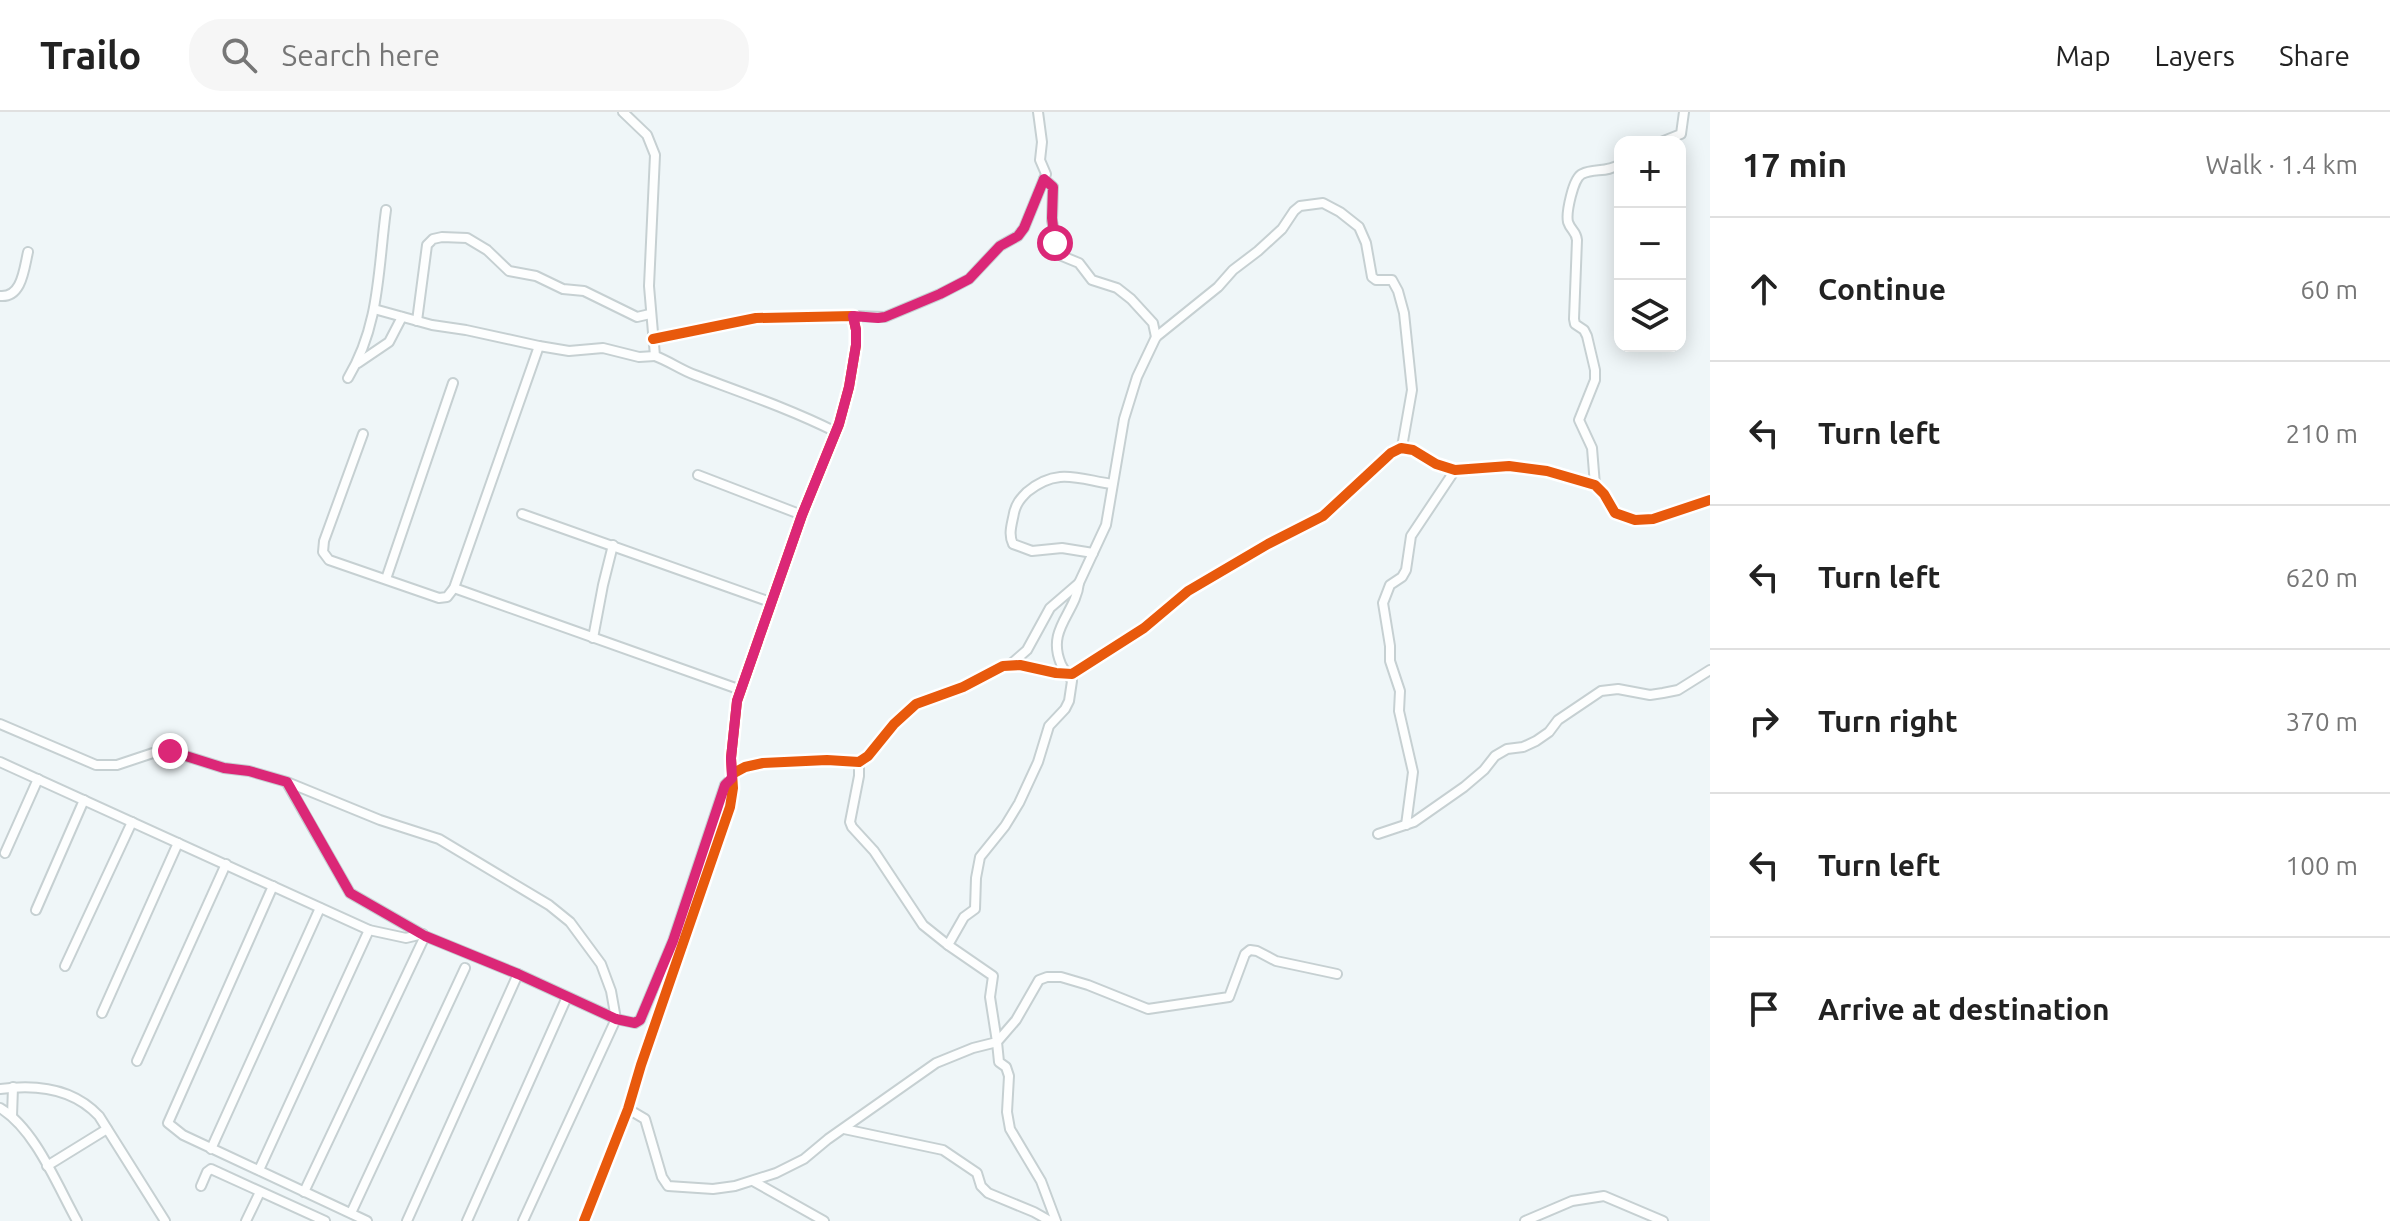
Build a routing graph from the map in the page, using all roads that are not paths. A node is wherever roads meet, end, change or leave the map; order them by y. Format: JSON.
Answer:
{"nodes":[{"id":1,"x":623,"y":112,"type":"edge"},
{"id":2,"x":1038,"y":112,"type":"edge"},
{"id":3,"x":1684,"y":112,"type":"edge"},
{"id":4,"x":1676,"y":136,"type":"edge"},
{"id":5,"x":1614,"y":167,"type":"edge"},
{"id":6,"x":1044,"y":179,"type":"junction"},
{"id":7,"x":386,"y":210,"type":"dead end"},
{"id":8,"x":28,"y":252,"type":"dead end"},
{"id":9,"x":0,"y":296,"type":"edge"},
{"id":10,"x":374,"y":309,"type":"junction"},
{"id":11,"x":650,"y":314,"type":"junction"},
{"id":12,"x":853,"y":316,"type":"junction"},
{"id":13,"x":402,"y":317,"type":"junction"},
{"id":14,"x":417,"y":321,"type":"junction"},
{"id":15,"x":1156,"y":337,"type":"junction"},
{"id":16,"x":653,"y":339,"type":"junction"},
{"id":17,"x":539,"y":346,"type":"junction"},
{"id":18,"x":655,"y":356,"type":"junction"},
{"id":19,"x":358,"y":363,"type":"junction"},
{"id":20,"x":348,"y":378,"type":"dead end"},
{"id":21,"x":453,"y":383,"type":"dead end"},
{"id":22,"x":836,"y":432,"type":"junction"},
{"id":23,"x":363,"y":434,"type":"dead end"},
{"id":24,"x":1402,"y":447,"type":"junction"},
{"id":25,"x":1455,"y":470,"type":"junction"},
{"id":26,"x":698,"y":475,"type":"dead end"},
{"id":27,"x":1112,"y":484,"type":"junction"},
{"id":28,"x":1595,"y":485,"type":"junction"},
{"id":29,"x":1710,"y":500,"type":"edge"},
{"id":30,"x":522,"y":514,"type":"dead end"},
{"id":31,"x":802,"y":515,"type":"junction"},
{"id":32,"x":613,"y":545,"type":"junction"},
{"id":33,"x":1093,"y":553,"type":"junction"},
{"id":34,"x":386,"y":579,"type":"junction"},
{"id":35,"x":1079,"y":583,"type":"junction"},
{"id":36,"x":454,"y":588,"type":"junction"},
{"id":37,"x":773,"y":603,"type":"junction"},
{"id":38,"x":593,"y":638,"type":"junction"},
{"id":39,"x":1011,"y":664,"type":"junction"},
{"id":40,"x":1710,"y":670,"type":"edge"},
{"id":41,"x":1069,"y":675,"type":"junction"},
{"id":42,"x":741,"y":690,"type":"junction"},
{"id":43,"x":2,"y":723,"type":"edge"},
{"id":44,"x":0,"y":762,"type":"edge"},
{"id":45,"x":859,"y":762,"type":"junction"},
{"id":46,"x":732,"y":776,"type":"junction"},
{"id":47,"x":38,"y":779,"type":"junction"},
{"id":48,"x":287,"y":782,"type":"junction"},
{"id":49,"x":84,"y":800,"type":"junction"},
{"id":50,"x":132,"y":822,"type":"junction"},
{"id":51,"x":1406,"y":825,"type":"junction"},
{"id":52,"x":1378,"y":834,"type":"dead end"},
{"id":53,"x":178,"y":843,"type":"junction"},
{"id":54,"x":5,"y":853,"type":"dead end"},
{"id":55,"x":226,"y":864,"type":"junction"},
{"id":56,"x":273,"y":886,"type":"junction"},
{"id":57,"x":320,"y":908,"type":"junction"},
{"id":58,"x":36,"y":910,"type":"dead end"},
{"id":59,"x":369,"y":930,"type":"junction"},
{"id":60,"x":424,"y":935,"type":"junction"},
{"id":61,"x":948,"y":945,"type":"junction"},
{"id":62,"x":65,"y":966,"type":"dead end"},
{"id":63,"x":465,"y":968,"type":"dead end"},
{"id":64,"x":518,"y":974,"type":"junction"},
{"id":65,"x":1337,"y":974,"type":"dead end"},
{"id":66,"x":567,"y":997,"type":"junction"},
{"id":67,"x":102,"y":1013,"type":"dead end"},
{"id":68,"x":616,"y":1019,"type":"junction"},
{"id":69,"x":997,"y":1042,"type":"junction"},
{"id":70,"x":137,"y":1061,"type":"dead end"},
{"id":71,"x":13,"y":1087,"type":"junction"},
{"id":72,"x":0,"y":1089,"type":"edge"},
{"id":73,"x":0,"y":1108,"type":"edge"},
{"id":74,"x":628,"y":1109,"type":"junction"},
{"id":75,"x":12,"y":1116,"type":"junction"},
{"id":76,"x":107,"y":1129,"type":"junction"},
{"id":77,"x":843,"y":1129,"type":"junction"},
{"id":78,"x":211,"y":1149,"type":"junction"},
{"id":79,"x":47,"y":1166,"type":"junction"},
{"id":80,"x":259,"y":1170,"type":"junction"},
{"id":81,"x":753,"y":1181,"type":"junction"},
{"id":82,"x":201,"y":1186,"type":"dead end"},
{"id":83,"x":260,"y":1192,"type":"junction"},
{"id":84,"x":304,"y":1192,"type":"junction"},
{"id":85,"x":351,"y":1213,"type":"junction"},
{"id":86,"x":306,"y":1217,"type":"edge"},
{"id":87,"x":77,"y":1221,"type":"edge"},
{"id":88,"x":165,"y":1221,"type":"edge"},
{"id":89,"x":246,"y":1221,"type":"edge"},
{"id":90,"x":325,"y":1221,"type":"edge"},
{"id":91,"x":367,"y":1221,"type":"edge"},
{"id":92,"x":407,"y":1221,"type":"edge"},
{"id":93,"x":467,"y":1221,"type":"edge"},
{"id":94,"x":523,"y":1221,"type":"edge"},
{"id":95,"x":584,"y":1221,"type":"edge"},
{"id":96,"x":824,"y":1221,"type":"edge"},
{"id":97,"x":1050,"y":1221,"type":"edge"},
{"id":98,"x":1056,"y":1221,"type":"edge"},
{"id":99,"x":1525,"y":1221,"type":"edge"},
{"id":100,"x":1663,"y":1221,"type":"edge"}],
"edges":[{"from":1,"to":11,"type":"street"},
{"from":2,"to":6,"type":"street"},
{"from":3,"to":4,"type":"street"},
{"from":5,"to":28,"type":"street"},
{"from":6,"to":12,"type":"street"},
{"from":6,"to":15,"type":"street"},
{"from":7,"to":10,"type":"street"},
{"from":8,"to":9,"type":"street"},
{"from":10,"to":13,"type":"street"},
{"from":10,"to":19,"type":"street"},
{"from":11,"to":14,"type":"street"},
{"from":11,"to":16,"type":"street"},
{"from":12,"to":16,"type":"street"},
{"from":12,"to":22,"type":"street"},
{"from":13,"to":14,"type":"street"},
{"from":13,"to":19,"type":"street"},
{"from":14,"to":17,"type":"street"},
{"from":15,"to":24,"type":"street"},
{"from":15,"to":27,"type":"street"},
{"from":16,"to":18,"type":"street"},
{"from":17,"to":18,"type":"street"},
{"from":17,"to":36,"type":"street"},
{"from":18,"to":22,"type":"street"},
{"from":19,"to":20,"type":"street"},
{"from":21,"to":34,"type":"street"},
{"from":22,"to":31,"type":"street"},
{"from":23,"to":34,"type":"street"},
{"from":24,"to":25,"type":"street"},
{"from":24,"to":41,"type":"street"},
{"from":25,"to":28,"type":"street"},
{"from":25,"to":51,"type":"street"},
{"from":26,"to":31,"type":"street"},
{"from":27,"to":33,"type":"street"},
{"from":27,"to":33,"type":"street"},
{"from":28,"to":29,"type":"street"},
{"from":30,"to":32,"type":"street"},
{"from":31,"to":37,"type":"street"},
{"from":32,"to":37,"type":"street"},
{"from":32,"to":38,"type":"street"},
{"from":33,"to":35,"type":"street"},
{"from":34,"to":36,"type":"street"},
{"from":35,"to":39,"type":"street"},
{"from":35,"to":41,"type":"street"},
{"from":36,"to":38,"type":"street"},
{"from":37,"to":42,"type":"street"},
{"from":38,"to":42,"type":"street"},
{"from":39,"to":41,"type":"street"},
{"from":39,"to":45,"type":"street"},
{"from":40,"to":51,"type":"street"},
{"from":41,"to":61,"type":"street"},
{"from":42,"to":46,"type":"street"},
{"from":43,"to":48,"type":"street"},
{"from":44,"to":47,"type":"street"},
{"from":45,"to":46,"type":"street"},
{"from":45,"to":61,"type":"street"},
{"from":46,"to":68,"type":"street"},
{"from":46,"to":74,"type":"street"},
{"from":47,"to":49,"type":"street"},
{"from":47,"to":54,"type":"street"},
{"from":48,"to":60,"type":"street"},
{"from":48,"to":68,"type":"street"},
{"from":49,"to":50,"type":"street"},
{"from":49,"to":58,"type":"street"},
{"from":50,"to":53,"type":"street"},
{"from":50,"to":62,"type":"street"},
{"from":51,"to":52,"type":"street"},
{"from":53,"to":55,"type":"street"},
{"from":53,"to":67,"type":"street"},
{"from":55,"to":56,"type":"street"},
{"from":55,"to":70,"type":"street"},
{"from":56,"to":57,"type":"street"},
{"from":56,"to":78,"type":"street"},
{"from":57,"to":59,"type":"street"},
{"from":57,"to":78,"type":"street"},
{"from":59,"to":60,"type":"street"},
{"from":59,"to":80,"type":"street"},
{"from":60,"to":64,"type":"street"},
{"from":60,"to":84,"type":"street"},
{"from":61,"to":69,"type":"street"},
{"from":63,"to":85,"type":"street"},
{"from":64,"to":66,"type":"street"},
{"from":64,"to":92,"type":"street"},
{"from":65,"to":69,"type":"street"},
{"from":66,"to":68,"type":"street"},
{"from":66,"to":93,"type":"street"},
{"from":68,"to":94,"type":"street"},
{"from":69,"to":77,"type":"street"},
{"from":69,"to":98,"type":"street"},
{"from":71,"to":72,"type":"street"},
{"from":71,"to":75,"type":"street"},
{"from":71,"to":76,"type":"street"},
{"from":73,"to":75,"type":"street"},
{"from":74,"to":81,"type":"street"},
{"from":74,"to":95,"type":"street"},
{"from":75,"to":79,"type":"street"},
{"from":76,"to":79,"type":"street"},
{"from":76,"to":88,"type":"street"},
{"from":77,"to":81,"type":"street"},
{"from":77,"to":97,"type":"street"},
{"from":78,"to":80,"type":"street"},
{"from":79,"to":87,"type":"street"},
{"from":80,"to":84,"type":"street"},
{"from":81,"to":96,"type":"street"},
{"from":82,"to":83,"type":"street"},
{"from":83,"to":86,"type":"street"},
{"from":83,"to":89,"type":"street"},
{"from":84,"to":85,"type":"street"},
{"from":85,"to":91,"type":"street"},
{"from":86,"to":90,"type":"street"},
{"from":99,"to":100,"type":"street"}]}
